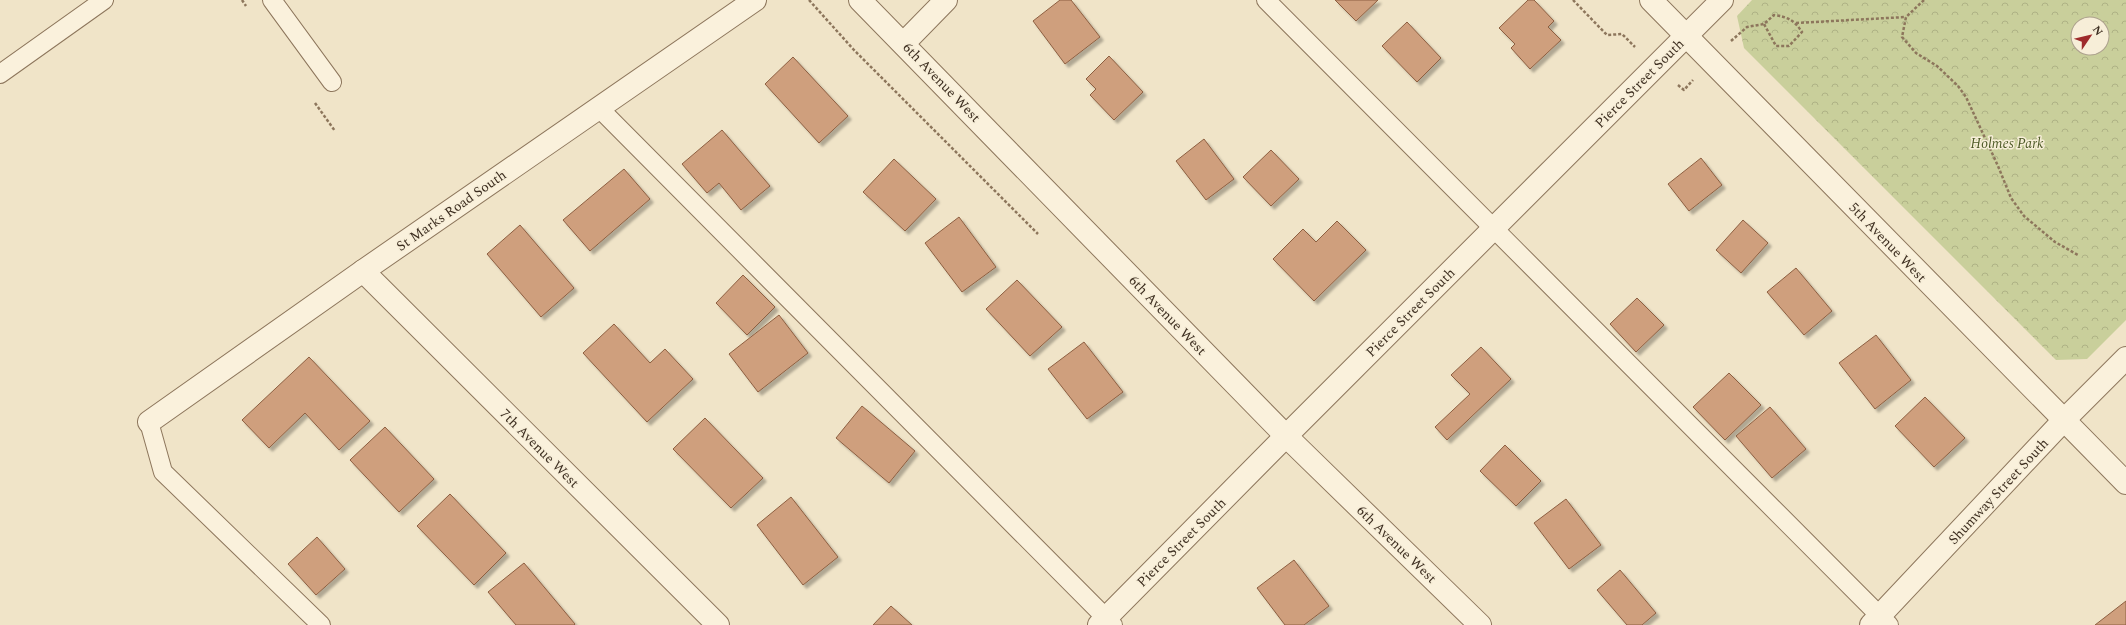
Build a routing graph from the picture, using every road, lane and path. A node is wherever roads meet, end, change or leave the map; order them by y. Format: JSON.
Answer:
{"nodes":[{"id":1,"x":104,"y":0,"type":"edge"},
{"id":2,"x":272,"y":0,"type":"edge"},
{"id":3,"x":756,"y":0,"type":"edge"},
{"id":4,"x":809,"y":0,"type":"edge"},
{"id":5,"x":860,"y":0,"type":"edge"},
{"id":6,"x":946,"y":0,"type":"edge"},
{"id":7,"x":1266,"y":0,"type":"edge"},
{"id":8,"x":1650,"y":0,"type":"edge"},
{"id":9,"x":1722,"y":0,"type":"edge"},
{"id":10,"x":1924,"y":0,"type":"edge"},
{"id":11,"x":1906,"y":17,"type":"junction"},
{"id":12,"x":1796,"y":23,"type":"junction"},
{"id":13,"x":1687,"y":36,"type":"junction"},
{"id":14,"x":904,"y":43,"type":"junction"},
{"id":15,"x":0,"y":74,"type":"edge"},
{"id":16,"x":332,"y":82,"type":"dead end"},
{"id":17,"x":599,"y":108,"type":"junction"},
{"id":18,"x":1494,"y":228,"type":"junction"},
{"id":19,"x":1038,"y":234,"type":"dead end"},
{"id":20,"x":2078,"y":255,"type":"dead end"},
{"id":21,"x":363,"y":271,"type":"junction"},
{"id":22,"x":2126,"y":358,"type":"edge"},
{"id":23,"x":2063,"y":421,"type":"junction"},
{"id":24,"x":149,"y":422,"type":"joint"},
{"id":25,"x":1286,"y":436,"type":"junction"},
{"id":26,"x":2126,"y":483,"type":"edge"},
{"id":27,"x":1880,"y":622,"type":"edge"},
{"id":28,"x":1106,"y":623,"type":"edge"},
{"id":29,"x":321,"y":625,"type":"edge"},
{"id":30,"x":718,"y":625,"type":"edge"},
{"id":31,"x":1480,"y":625,"type":"edge"}],
"edges":[{"from":1,"to":15,"type":"lane"},
{"from":2,"to":16,"type":"lane"},
{"from":3,"to":17,"type":"street","name":"St Marks Road South"},
{"from":4,"to":19,"type":"path"},
{"from":5,"to":14,"type":"street","name":"6th Avenue West"},
{"from":6,"to":14,"type":"street"},
{"from":7,"to":18,"type":"lane"},
{"from":8,"to":13,"type":"street","name":"5th Avenue West"},
{"from":9,"to":13,"type":"street","name":"Pierce Street South"},
{"from":10,"to":11,"type":"path"},
{"from":11,"to":12,"type":"path"},
{"from":11,"to":20,"type":"path"},
{"from":12,"to":12,"type":"path"},
{"from":13,"to":18,"type":"street","name":"Pierce Street South"},
{"from":13,"to":23,"type":"street","name":"5th Avenue West"},
{"from":14,"to":25,"type":"street","name":"6th Avenue West"},
{"from":17,"to":21,"type":"street","name":"St Marks Road South"},
{"from":17,"to":28,"type":"lane"},
{"from":18,"to":25,"type":"street","name":"Pierce Street South"},
{"from":18,"to":27,"type":"lane"},
{"from":21,"to":24,"type":"street","name":"St Marks Road South"},
{"from":21,"to":30,"type":"street","name":"7th Avenue West"},
{"from":22,"to":23,"type":"street","name":"Shumway Street South"},
{"from":23,"to":26,"type":"street","name":"5th Avenue West"},
{"from":23,"to":27,"type":"street","name":"Shumway Street South"},
{"from":24,"to":29,"type":"lane"},
{"from":25,"to":28,"type":"street","name":"Pierce Street South"},
{"from":25,"to":31,"type":"street","name":"6th Avenue West"}]}
